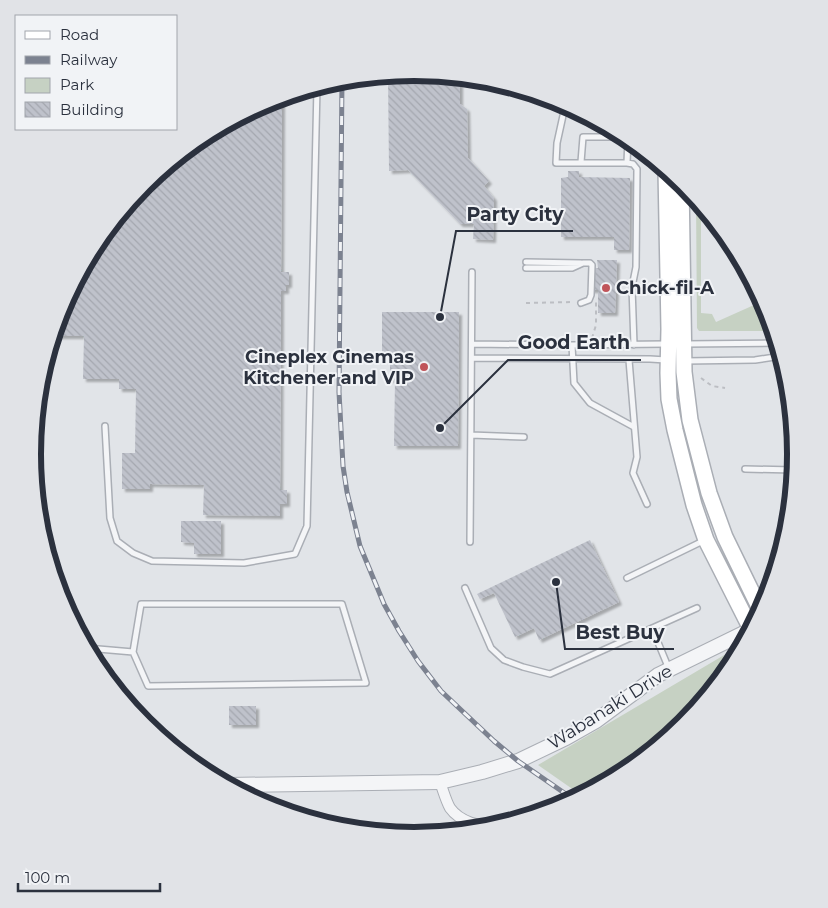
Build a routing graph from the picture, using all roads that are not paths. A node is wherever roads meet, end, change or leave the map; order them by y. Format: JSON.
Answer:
{"nodes":[{"id":1,"x":317,"y":94,"type":"edge"},
{"id":2,"x":564,"y":113,"type":"edge"},
{"id":3,"x":611,"y":138,"type":"edge"},
{"id":4,"x":627,"y":148,"type":"edge"},
{"id":5,"x":580,"y":162,"type":"junction"},
{"id":6,"x":627,"y":163,"type":"junction"},
{"id":7,"x":667,"y":180,"type":"edge"},
{"id":8,"x":681,"y":193,"type":"edge"},
{"id":9,"x":526,"y":265,"type":"dead end"},
{"id":10,"x":472,"y":272,"type":"dead end"},
{"id":11,"x":582,"y":303,"type":"road end"},
{"id":12,"x":770,"y":343,"type":"edge"},
{"id":13,"x":472,"y":344,"type":"junction"},
{"id":14,"x":676,"y":344,"type":"junction"},
{"id":15,"x":572,"y":345,"type":"junction"},
{"id":16,"x":634,"y":345,"type":"junction"},
{"id":17,"x":774,"y":357,"type":"edge"},
{"id":18,"x":472,"y":358,"type":"junction"},
{"id":19,"x":572,"y":359,"type":"junction"},
{"id":20,"x":628,"y":360,"type":"junction"},
{"id":21,"x":668,"y":360,"type":"junction"},
{"id":22,"x":684,"y":361,"type":"junction"},
{"id":23,"x":105,"y":426,"type":"dead end"},
{"id":24,"x":634,"y":427,"type":"junction"},
{"id":25,"x":471,"y":435,"type":"junction"},
{"id":26,"x":524,"y":437,"type":"dead end"},
{"id":27,"x":745,"y":469,"type":"dead end"},
{"id":28,"x":786,"y":470,"type":"edge"},
{"id":29,"x":647,"y":504,"type":"dead end"},
{"id":30,"x":706,"y":540,"type":"junction"},
{"id":31,"x":470,"y":542,"type":"dead end"},
{"id":32,"x":627,"y":578,"type":"dead end"},
{"id":33,"x":465,"y":588,"type":"dead end"},
{"id":34,"x":758,"y":597,"type":"edge"},
{"id":35,"x":697,"y":608,"type":"dead end"},
{"id":36,"x":747,"y":621,"type":"edge"},
{"id":37,"x":652,"y":628,"type":"junction"},
{"id":38,"x":739,"y":636,"type":"edge"},
{"id":39,"x":96,"y":649,"type":"edge"},
{"id":40,"x":134,"y":652,"type":"junction"},
{"id":41,"x":670,"y":669,"type":"junction"},
{"id":42,"x":440,"y":782,"type":"junction"},
{"id":43,"x":243,"y":785,"type":"edge"},
{"id":44,"x":469,"y":823,"type":"edge"}],
"edges":[{"from":1,"to":23,"type":"lane"},
{"from":2,"to":5,"type":"lane"},
{"from":3,"to":5,"type":"lane"},
{"from":4,"to":6,"type":"lane"},
{"from":5,"to":6,"type":"lane"},
{"from":6,"to":16,"type":"lane"},
{"from":7,"to":14,"type":"main road"},
{"from":8,"to":14,"type":"main road"},
{"from":9,"to":11,"type":"lane"},
{"from":10,"to":13,"type":"lane"},
{"from":12,"to":14,"type":"lane"},
{"from":13,"to":15,"type":"lane"},
{"from":13,"to":18,"type":"lane"},
{"from":14,"to":16,"type":"lane"},
{"from":14,"to":21,"type":"main road"},
{"from":14,"to":22,"type":"main road"},
{"from":15,"to":16,"type":"lane"},
{"from":15,"to":19,"type":"lane"},
{"from":17,"to":22,"type":"lane"},
{"from":18,"to":19,"type":"lane"},
{"from":18,"to":25,"type":"lane"},
{"from":19,"to":20,"type":"lane"},
{"from":19,"to":24,"type":"lane"},
{"from":20,"to":21,"type":"lane"},
{"from":20,"to":24,"type":"lane"},
{"from":21,"to":22,"type":"lane"},
{"from":21,"to":30,"type":"main road"},
{"from":22,"to":34,"type":"main road"},
{"from":24,"to":29,"type":"lane"},
{"from":25,"to":26,"type":"lane"},
{"from":25,"to":31,"type":"lane"},
{"from":27,"to":28,"type":"lane"},
{"from":30,"to":32,"type":"lane"},
{"from":30,"to":36,"type":"main road"},
{"from":33,"to":37,"type":"lane"},
{"from":35,"to":37,"type":"lane"},
{"from":37,"to":41,"type":"lane"},
{"from":38,"to":41,"type":"street","name":"Wabanaki Drive"},
{"from":39,"to":40,"type":"lane"},
{"from":40,"to":40,"type":"lane"},
{"from":41,"to":42,"type":"street","name":"Wabanaki Drive"},
{"from":42,"to":43,"type":"street","name":"Wabanaki Drive"},
{"from":42,"to":44,"type":"street"}]}
